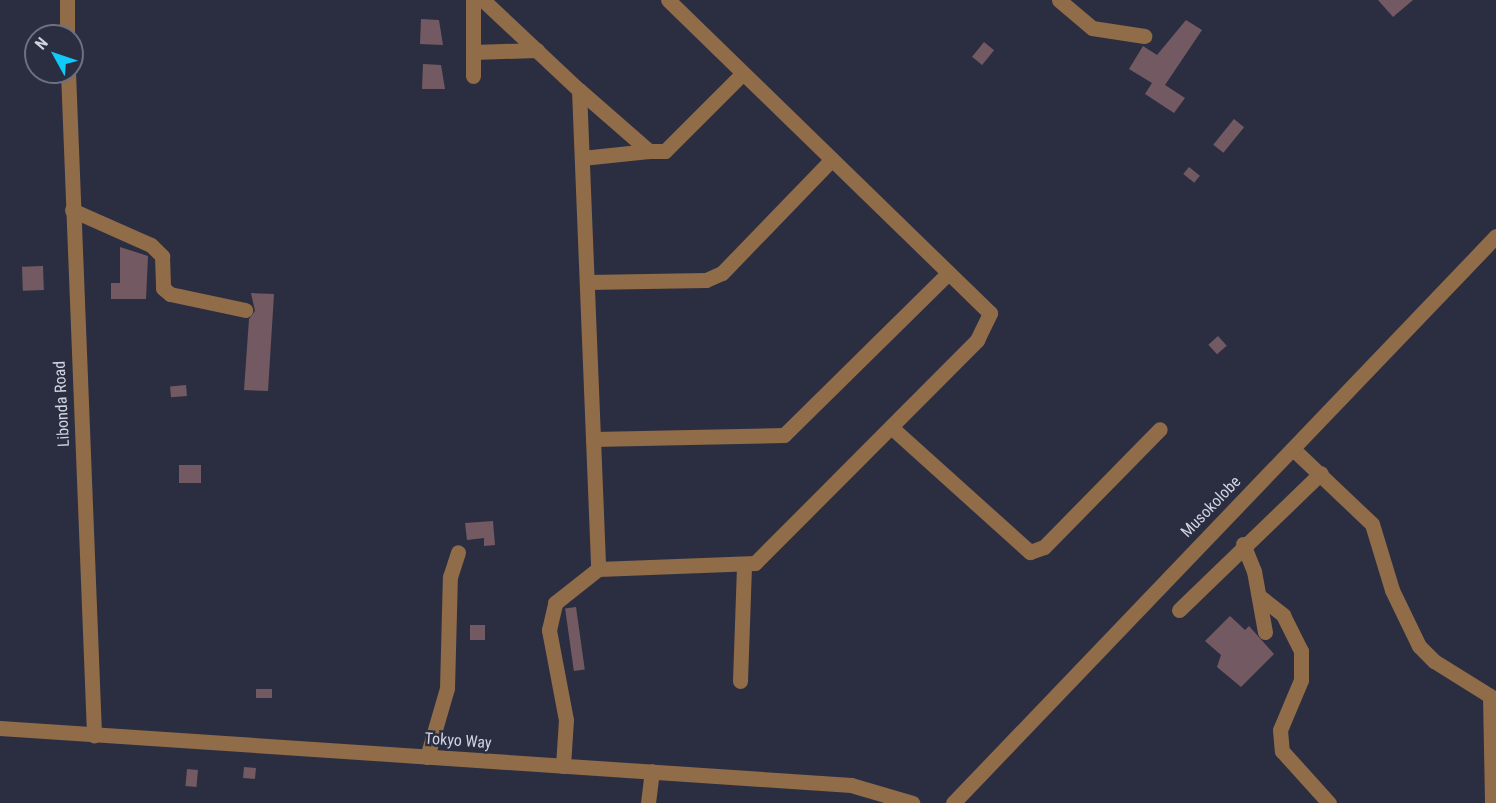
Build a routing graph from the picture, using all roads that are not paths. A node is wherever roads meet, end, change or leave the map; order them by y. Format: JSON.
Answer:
{"nodes":[{"id":1,"x":67,"y":0,"type":"edge"},
{"id":2,"x":473,"y":0,"type":"edge"},
{"id":3,"x":483,"y":0,"type":"edge"},
{"id":4,"x":668,"y":0,"type":"edge"},
{"id":5,"x":1059,"y":0,"type":"edge"},
{"id":6,"x":67,"y":24,"type":"edge"},
{"id":7,"x":1144,"y":36,"type":"dead end"},
{"id":8,"x":537,"y":50,"type":"junction"},
{"id":9,"x":473,"y":52,"type":"junction"},
{"id":10,"x":744,"y":74,"type":"junction"},
{"id":11,"x":473,"y":76,"type":"dead end"},
{"id":12,"x":68,"y":84,"type":"edge"},
{"id":13,"x":579,"y":90,"type":"junction"},
{"id":14,"x":649,"y":151,"type":"junction"},
{"id":15,"x":582,"y":158,"type":"junction"},
{"id":16,"x":832,"y":159,"type":"junction"},
{"id":17,"x":72,"y":210,"type":"junction"},
{"id":18,"x":1496,"y":238,"type":"edge"},
{"id":19,"x":948,"y":273,"type":"junction"},
{"id":20,"x":587,"y":282,"type":"junction"},
{"id":21,"x":244,"y":310,"type":"dead end"},
{"id":22,"x":891,"y":427,"type":"junction"},
{"id":23,"x":1160,"y":429,"type":"dead end"},
{"id":24,"x":593,"y":439,"type":"junction"},
{"id":25,"x":1293,"y":449,"type":"junction"},
{"id":26,"x":1321,"y":473,"type":"junction"},
{"id":27,"x":1243,"y":544,"type":"junction"},
{"id":28,"x":458,"y":552,"type":"dead end"},
{"id":29,"x":744,"y":564,"type":"junction"},
{"id":30,"x":598,"y":569,"type":"junction"},
{"id":31,"x":1259,"y":596,"type":"junction"},
{"id":32,"x":1179,"y":610,"type":"dead end"},
{"id":33,"x":1264,"y":632,"type":"dead end"},
{"id":34,"x":740,"y":681,"type":"dead end"},
{"id":35,"x":1493,"y":698,"type":"edge"},
{"id":36,"x":0,"y":728,"type":"edge"},
{"id":37,"x":94,"y":735,"type":"junction"},
{"id":38,"x":428,"y":757,"type":"junction"},
{"id":39,"x":563,"y":766,"type":"junction"},
{"id":40,"x":652,"y":771,"type":"junction"},
{"id":41,"x":648,"y":803,"type":"edge"},
{"id":42,"x":912,"y":803,"type":"edge"},
{"id":43,"x":953,"y":803,"type":"edge"},
{"id":44,"x":1329,"y":803,"type":"edge"},
{"id":45,"x":1492,"y":803,"type":"edge"}],
"edges":[{"from":1,"to":6,"type":"street"},
{"from":2,"to":9,"type":"street"},
{"from":3,"to":8,"type":"street"},
{"from":4,"to":10,"type":"street"},
{"from":5,"to":7,"type":"street"},
{"from":8,"to":9,"type":"street"},
{"from":8,"to":13,"type":"street"},
{"from":9,"to":11,"type":"street"},
{"from":10,"to":14,"type":"street"},
{"from":10,"to":16,"type":"street"},
{"from":12,"to":17,"type":"street","name":"Libonda Road"},
{"from":13,"to":14,"type":"street"},
{"from":13,"to":15,"type":"street"},
{"from":14,"to":15,"type":"street"},
{"from":15,"to":20,"type":"street"},
{"from":16,"to":19,"type":"street"},
{"from":16,"to":20,"type":"street"},
{"from":17,"to":21,"type":"street"},
{"from":17,"to":37,"type":"street","name":"Libonda Road"},
{"from":18,"to":25,"type":"street","name":"Musokolobe"},
{"from":19,"to":22,"type":"street"},
{"from":19,"to":24,"type":"street"},
{"from":20,"to":24,"type":"street"},
{"from":22,"to":23,"type":"street"},
{"from":22,"to":29,"type":"street"},
{"from":24,"to":30,"type":"street"},
{"from":25,"to":26,"type":"street"},
{"from":25,"to":43,"type":"street","name":"Musokolobe"},
{"from":26,"to":27,"type":"street"},
{"from":26,"to":35,"type":"street"},
{"from":27,"to":31,"type":"street"},
{"from":27,"to":32,"type":"street"},
{"from":28,"to":38,"type":"street"},
{"from":29,"to":30,"type":"street"},
{"from":29,"to":34,"type":"street"},
{"from":30,"to":39,"type":"street"},
{"from":31,"to":33,"type":"street"},
{"from":31,"to":44,"type":"street"},
{"from":35,"to":45,"type":"street"},
{"from":36,"to":37,"type":"street","name":"Tokyo Way"},
{"from":37,"to":38,"type":"street","name":"Tokyo Way"},
{"from":38,"to":39,"type":"street","name":"Tokyo Way"},
{"from":39,"to":40,"type":"street","name":"Tokyo Way"},
{"from":40,"to":41,"type":"street"},
{"from":40,"to":42,"type":"street","name":"Tokyo Way"}]}
